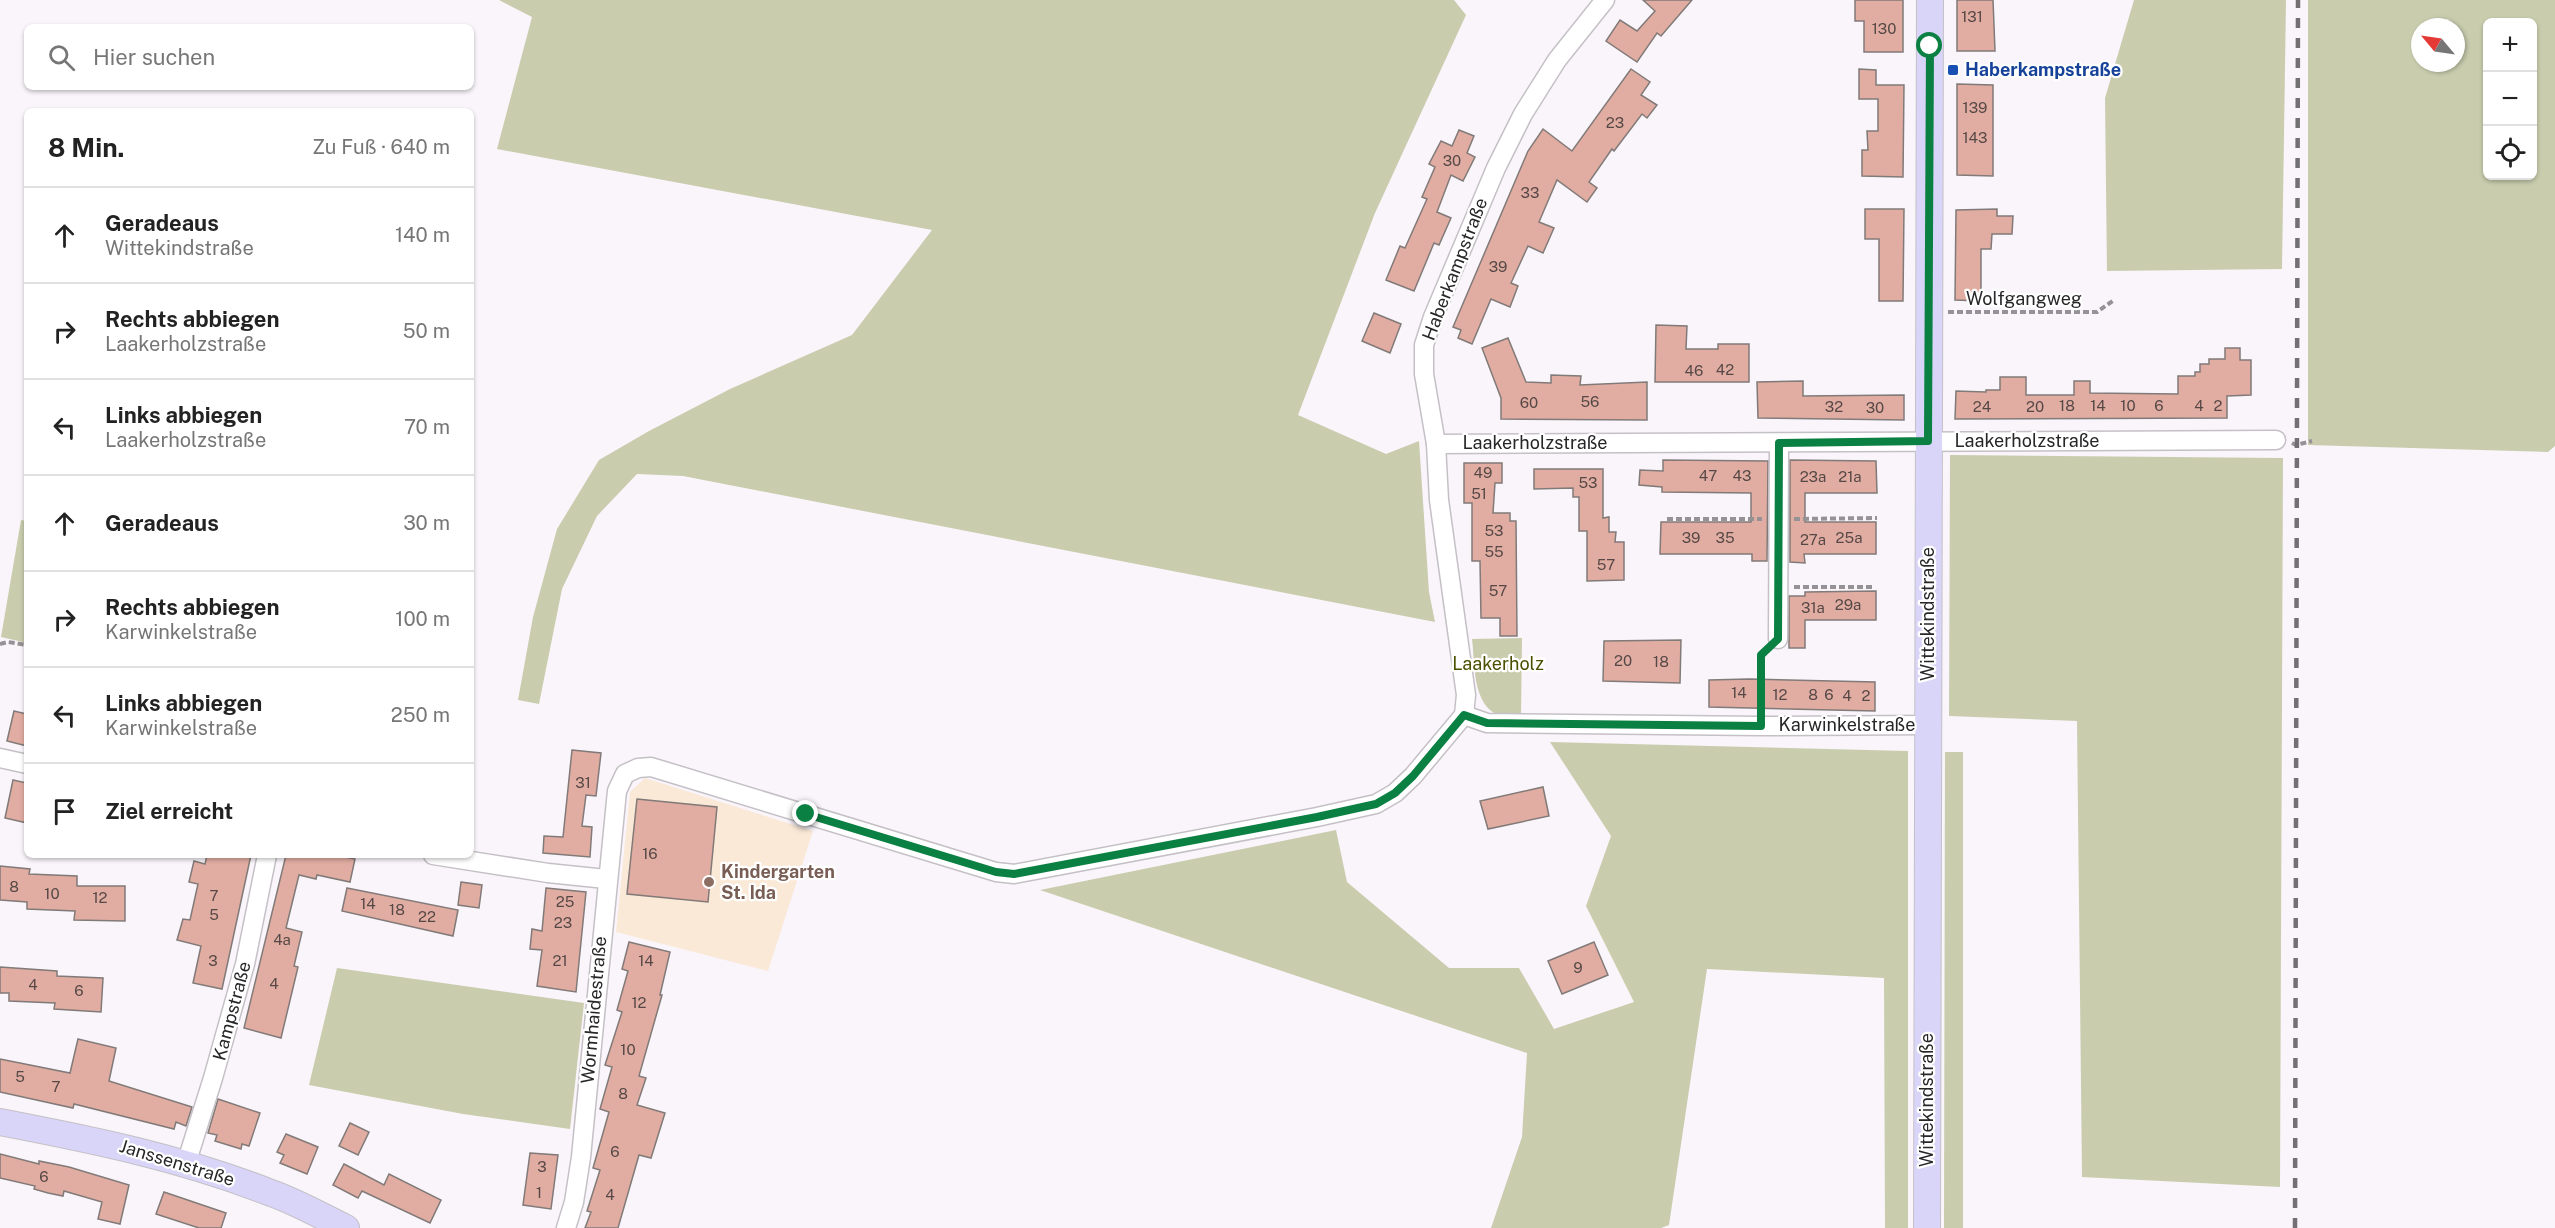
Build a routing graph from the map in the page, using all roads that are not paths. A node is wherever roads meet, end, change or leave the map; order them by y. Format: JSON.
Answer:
{"nodes":[{"id":1,"x":1605,"y":0,"type":"edge"},
{"id":2,"x":1930,"y":0,"type":"edge"},
{"id":3,"x":2276,"y":440,"type":"dead end"},
{"id":4,"x":1928,"y":441,"type":"junction"},
{"id":5,"x":1779,"y":443,"type":"junction"},
{"id":6,"x":1436,"y":444,"type":"junction"},
{"id":7,"x":1778,"y":639,"type":"road end"},
{"id":8,"x":1464,"y":715,"type":"junction"},
{"id":9,"x":1928,"y":724,"type":"junction"},
{"id":10,"x":0,"y":758,"type":"edge"},
{"id":11,"x":24,"y":763,"type":"edge"},
{"id":12,"x":266,"y":858,"type":"edge"},
{"id":13,"x":452,"y":858,"type":"edge"},
{"id":14,"x":606,"y":879,"type":"junction"},
{"id":15,"x":0,"y":1122,"type":"edge"},
{"id":16,"x":186,"y":1164,"type":"junction"},
{"id":17,"x":346,"y":1228,"type":"edge"},
{"id":18,"x":566,"y":1228,"type":"edge"},
{"id":19,"x":1927,"y":1228,"type":"edge"}],
"edges":[{"from":1,"to":6,"type":"street","name":"Haberkampstraße"},
{"from":2,"to":4,"type":"main road","name":"Wittekindstraße"},
{"from":3,"to":4,"type":"street","name":"Laakerholzstraße"},
{"from":4,"to":5,"type":"street","name":"Laakerholzstraße"},
{"from":4,"to":9,"type":"main road","name":"Wittekindstraße"},
{"from":5,"to":6,"type":"street","name":"Laakerholzstraße"},
{"from":5,"to":7,"type":"street"},
{"from":6,"to":8,"type":"street","name":"Haberkampstraße"},
{"from":8,"to":9,"type":"street","name":"Karwinkelstraße"},
{"from":8,"to":14,"type":"street","name":"Wormhaidestraße"},
{"from":9,"to":19,"type":"main road","name":"Wittekindstraße"},
{"from":10,"to":11,"type":"street"},
{"from":12,"to":16,"type":"street","name":"Kampstraße"},
{"from":13,"to":14,"type":"street"},
{"from":14,"to":18,"type":"street","name":"Wormhaidestraße"},
{"from":15,"to":16,"type":"main road","name":"Janssenstraße"},
{"from":16,"to":17,"type":"main road","name":"Janssenstraße"}]}
